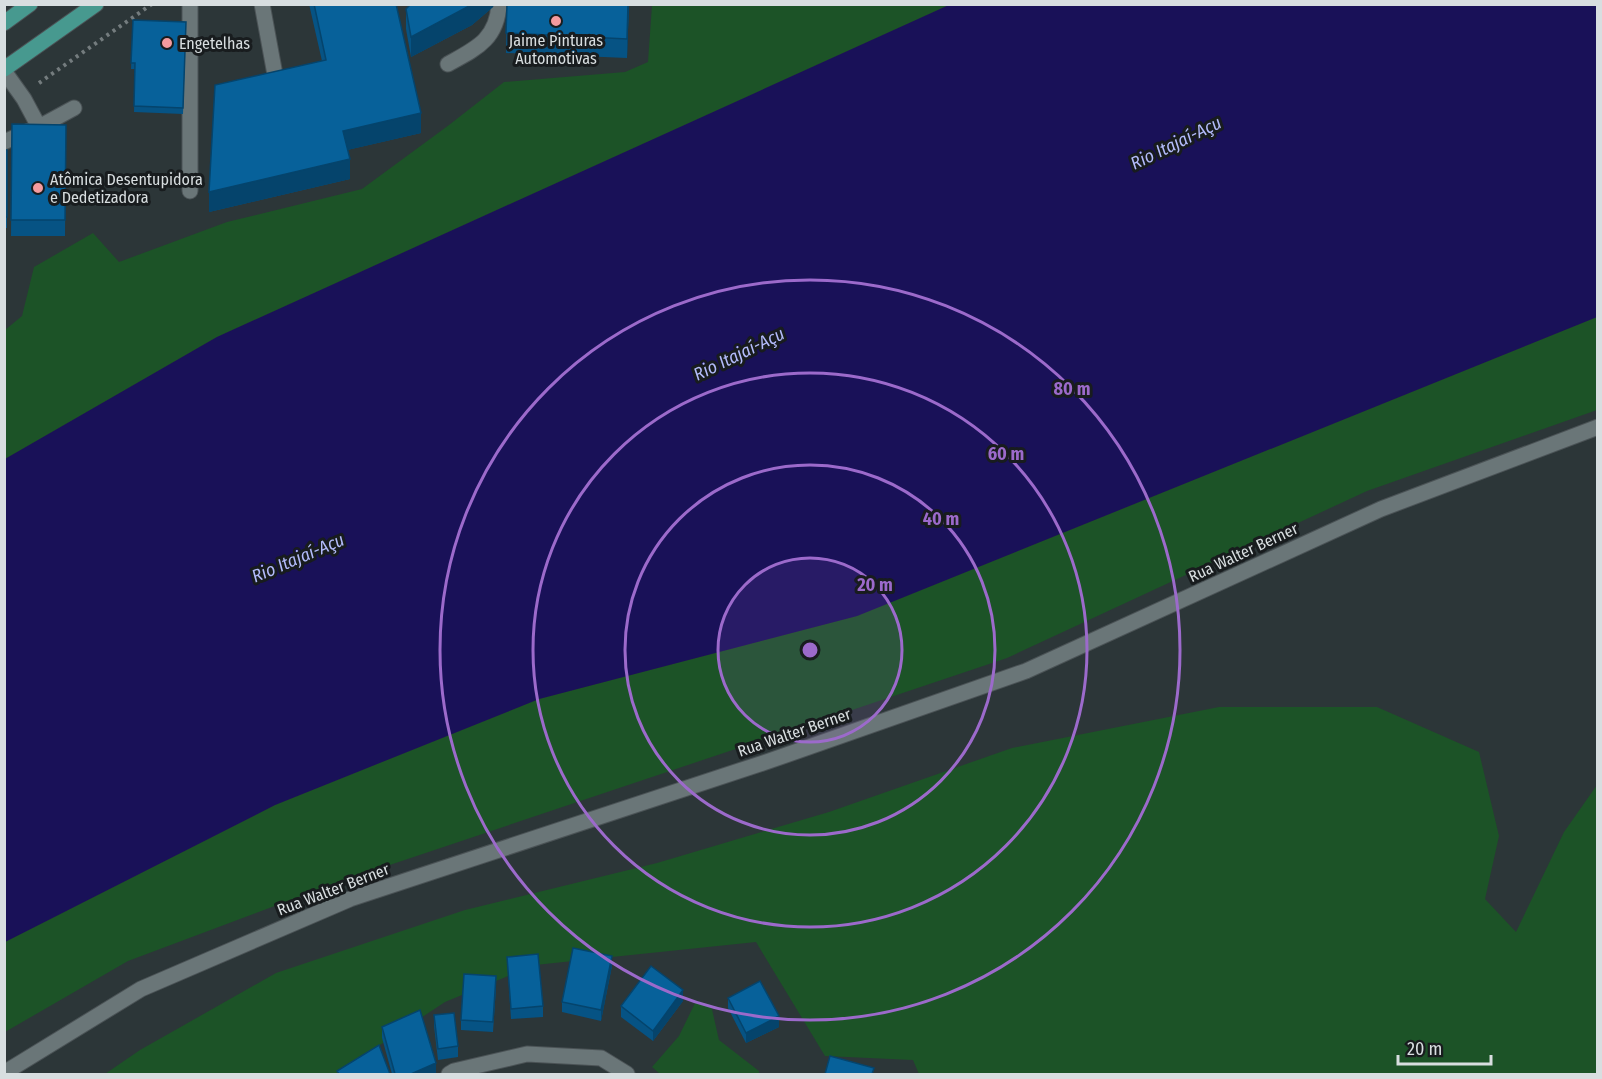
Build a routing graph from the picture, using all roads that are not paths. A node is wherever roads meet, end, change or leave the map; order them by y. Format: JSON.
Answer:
{"nodes":[{"id":1,"x":30,"y":4,"type":"edge"},
{"id":2,"x":96,"y":4,"type":"edge"},
{"id":3,"x":190,"y":4,"type":"edge"},
{"id":4,"x":262,"y":4,"type":"edge"},
{"id":5,"x":499,"y":4,"type":"edge"},
{"id":6,"x":4,"y":22,"type":"edge"},
{"id":7,"x":448,"y":64,"type":"dead end"},
{"id":8,"x":4,"y":70,"type":"edge"},
{"id":9,"x":276,"y":81,"type":"edge"},
{"id":10,"x":74,"y":108,"type":"dead end"},
{"id":11,"x":39,"y":127,"type":"junction"},
{"id":12,"x":4,"y":142,"type":"edge"},
{"id":13,"x":190,"y":191,"type":"dead end"},
{"id":14,"x":1598,"y":427,"type":"edge"},
{"id":15,"x":4,"y":1073,"type":"edge"},
{"id":16,"x":449,"y":1074,"type":"edge"},
{"id":17,"x":627,"y":1074,"type":"edge"}],
"edges":[{"from":1,"to":6,"type":"main road"},
{"from":2,"to":8,"type":"main road"},
{"from":3,"to":13,"type":"street"},
{"from":4,"to":9,"type":"street"},
{"from":5,"to":7,"type":"street"},
{"from":8,"to":11,"type":"street"},
{"from":10,"to":11,"type":"street"},
{"from":11,"to":12,"type":"street"},
{"from":14,"to":15,"type":"street","name":"Rua Walter Berner"},
{"from":16,"to":17,"type":"street"}]}
